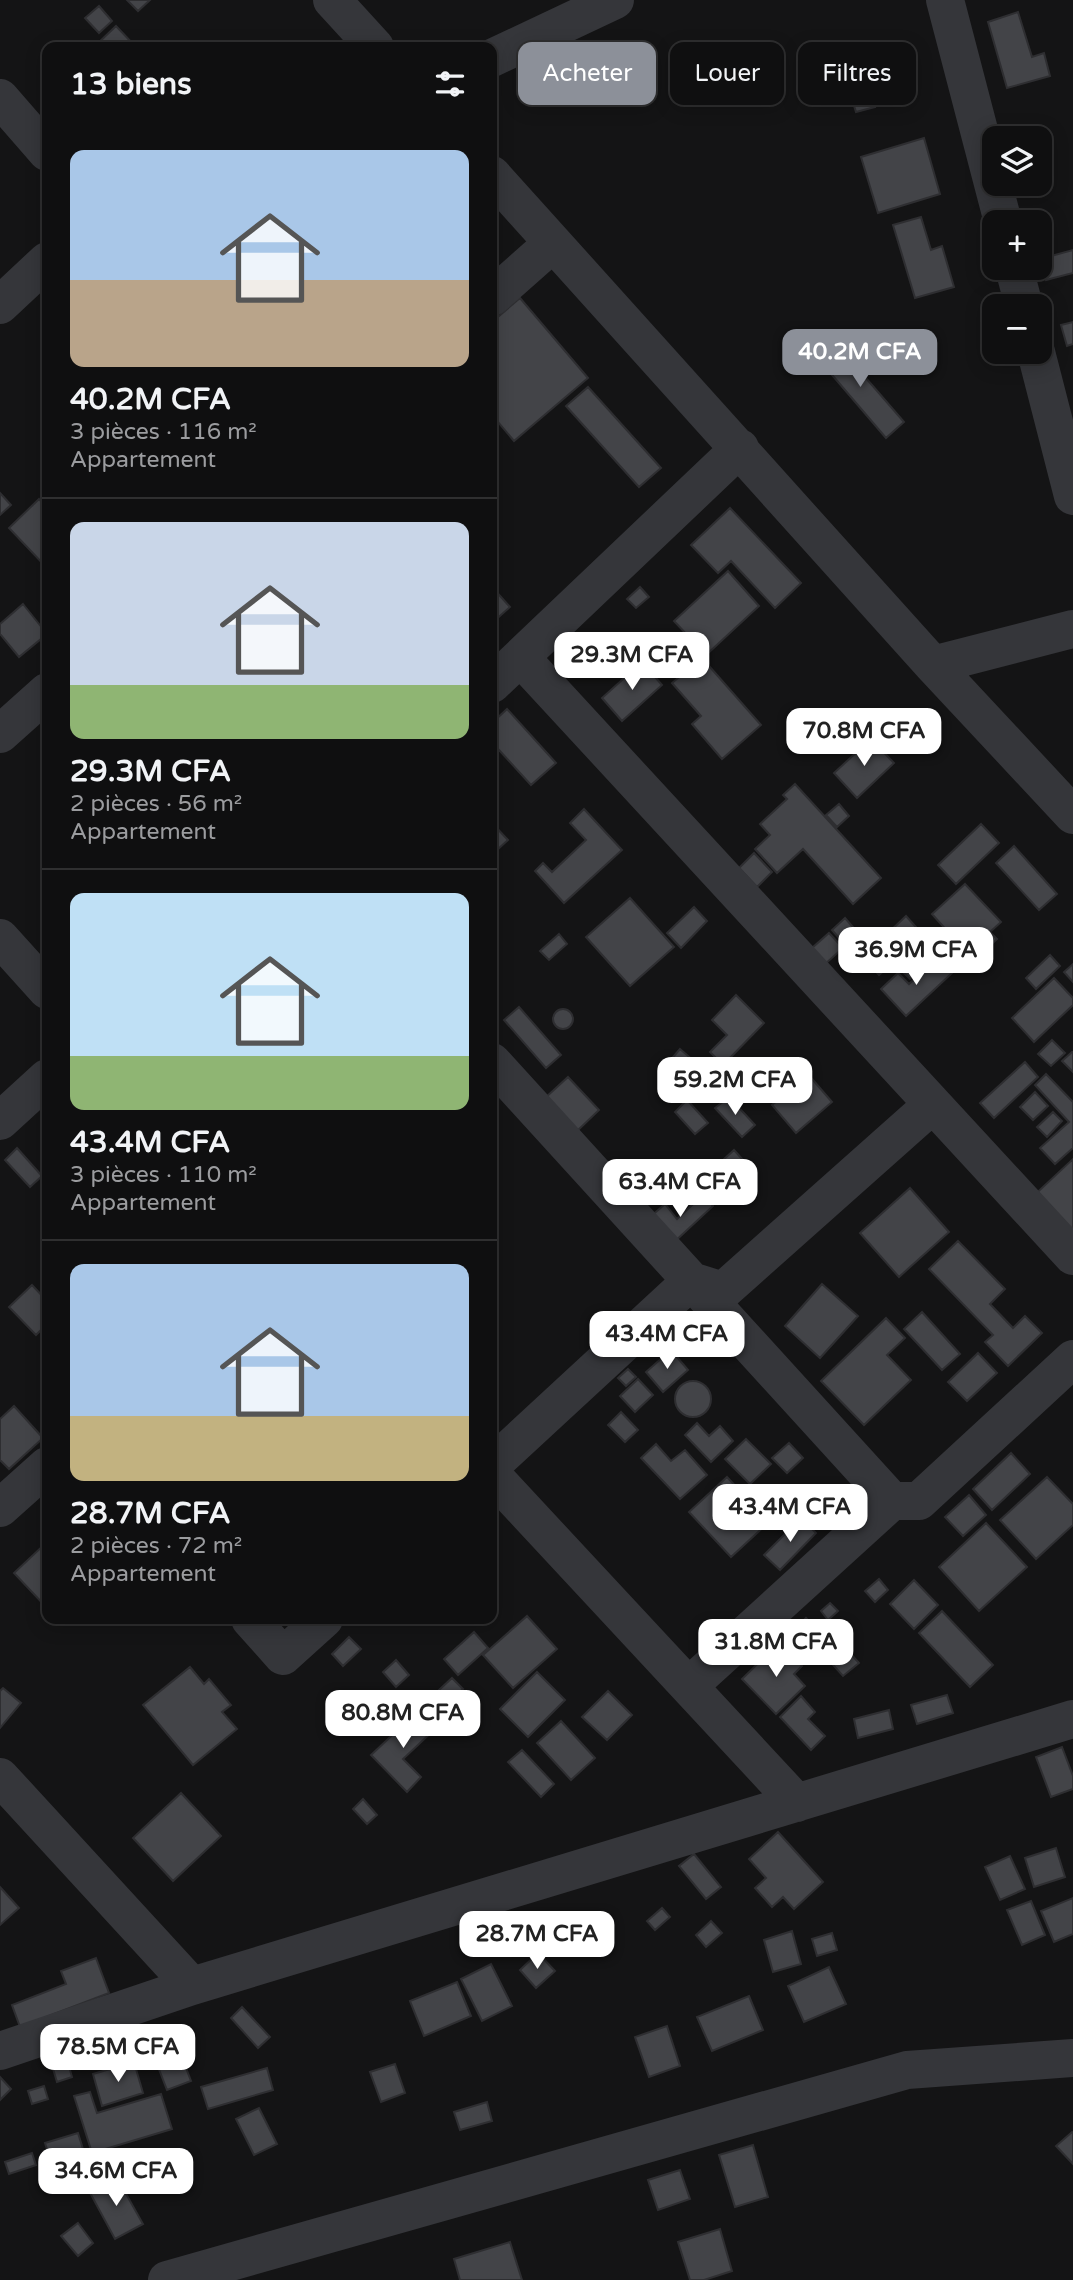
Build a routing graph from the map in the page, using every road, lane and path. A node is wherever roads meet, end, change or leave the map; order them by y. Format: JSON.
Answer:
{"nodes":[{"id":1,"x":332,"y":0,"type":"edge"},
{"id":2,"x":615,"y":0,"type":"edge"},
{"id":3,"x":945,"y":0,"type":"edge"},
{"id":4,"x":370,"y":42,"type":"edge"},
{"id":5,"x":497,"y":56,"type":"edge"},
{"id":6,"x":0,"y":98,"type":"edge"},
{"id":7,"x":42,"y":146,"type":"edge"},
{"id":8,"x":497,"y":181,"type":"edge"},
{"id":9,"x":1000,"y":210,"type":"edge"},
{"id":10,"x":553,"y":243,"type":"junction"},
{"id":11,"x":42,"y":266,"type":"edge"},
{"id":12,"x":497,"y":293,"type":"edge"},
{"id":13,"x":0,"y":305,"type":"edge"},
{"id":14,"x":1039,"y":364,"type":"edge"},
{"id":15,"x":740,"y":448,"type":"junction"},
{"id":16,"x":1073,"y":496,"type":"edge"},
{"id":17,"x":1073,"y":629,"type":"edge"},
{"id":18,"x":521,"y":658,"type":"junction"},
{"id":19,"x":933,"y":665,"type":"junction"},
{"id":20,"x":497,"y":680,"type":"edge"},
{"id":21,"x":42,"y":696,"type":"edge"},
{"id":22,"x":0,"y":734,"type":"edge"},
{"id":23,"x":1073,"y":815,"type":"edge"},
{"id":24,"x":0,"y":938,"type":"edge"},
{"id":25,"x":42,"y":984,"type":"edge"},
{"id":26,"x":497,"y":1071,"type":"edge"},
{"id":27,"x":42,"y":1083,"type":"edge"},
{"id":28,"x":932,"y":1105,"type":"junction"},
{"id":29,"x":0,"y":1121,"type":"edge"},
{"id":30,"x":1073,"y":1256,"type":"edge"},
{"id":31,"x":691,"y":1281,"type":"junction"},
{"id":32,"x":1073,"y":1359,"type":"edge"},
{"id":33,"x":497,"y":1460,"type":"edge"},
{"id":34,"x":42,"y":1470,"type":"edge"},
{"id":35,"x":497,"y":1480,"type":"edge"},
{"id":36,"x":892,"y":1502,"type":"junction"},
{"id":37,"x":0,"y":1508,"type":"edge"},
{"id":38,"x":254,"y":1624,"type":"edge"},
{"id":39,"x":319,"y":1624,"type":"edge"},
{"id":40,"x":690,"y":1685,"type":"junction"},
{"id":41,"x":1073,"y":1719,"type":"edge"},
{"id":42,"x":0,"y":1777,"type":"edge"},
{"id":43,"x":797,"y":1803,"type":"junction"},
{"id":44,"x":192,"y":1986,"type":"junction"},
{"id":45,"x":0,"y":2051,"type":"edge"},
{"id":46,"x":1073,"y":2058,"type":"edge"},
{"id":47,"x":167,"y":2280,"type":"edge"}],
"edges":[{"from":1,"to":4,"type":"street"},
{"from":2,"to":5,"type":"street"},
{"from":3,"to":9,"type":"street"},
{"from":6,"to":7,"type":"street"},
{"from":8,"to":10,"type":"street"},
{"from":10,"to":12,"type":"street"},
{"from":10,"to":15,"type":"street"},
{"from":11,"to":13,"type":"street"},
{"from":14,"to":16,"type":"street"},
{"from":15,"to":18,"type":"street"},
{"from":15,"to":19,"type":"street"},
{"from":17,"to":19,"type":"street"},
{"from":18,"to":20,"type":"street"},
{"from":18,"to":28,"type":"street"},
{"from":19,"to":23,"type":"street"},
{"from":21,"to":22,"type":"street"},
{"from":24,"to":25,"type":"street"},
{"from":26,"to":31,"type":"street"},
{"from":27,"to":29,"type":"street"},
{"from":28,"to":30,"type":"street"},
{"from":28,"to":31,"type":"street"},
{"from":31,"to":33,"type":"street"},
{"from":31,"to":36,"type":"street"},
{"from":32,"to":36,"type":"street"},
{"from":34,"to":37,"type":"street"},
{"from":35,"to":40,"type":"street"},
{"from":36,"to":40,"type":"street"},
{"from":38,"to":39,"type":"street"},
{"from":40,"to":43,"type":"street"},
{"from":41,"to":43,"type":"street"},
{"from":42,"to":44,"type":"street"},
{"from":43,"to":44,"type":"street"},
{"from":44,"to":45,"type":"street"},
{"from":46,"to":47,"type":"street"}]}
